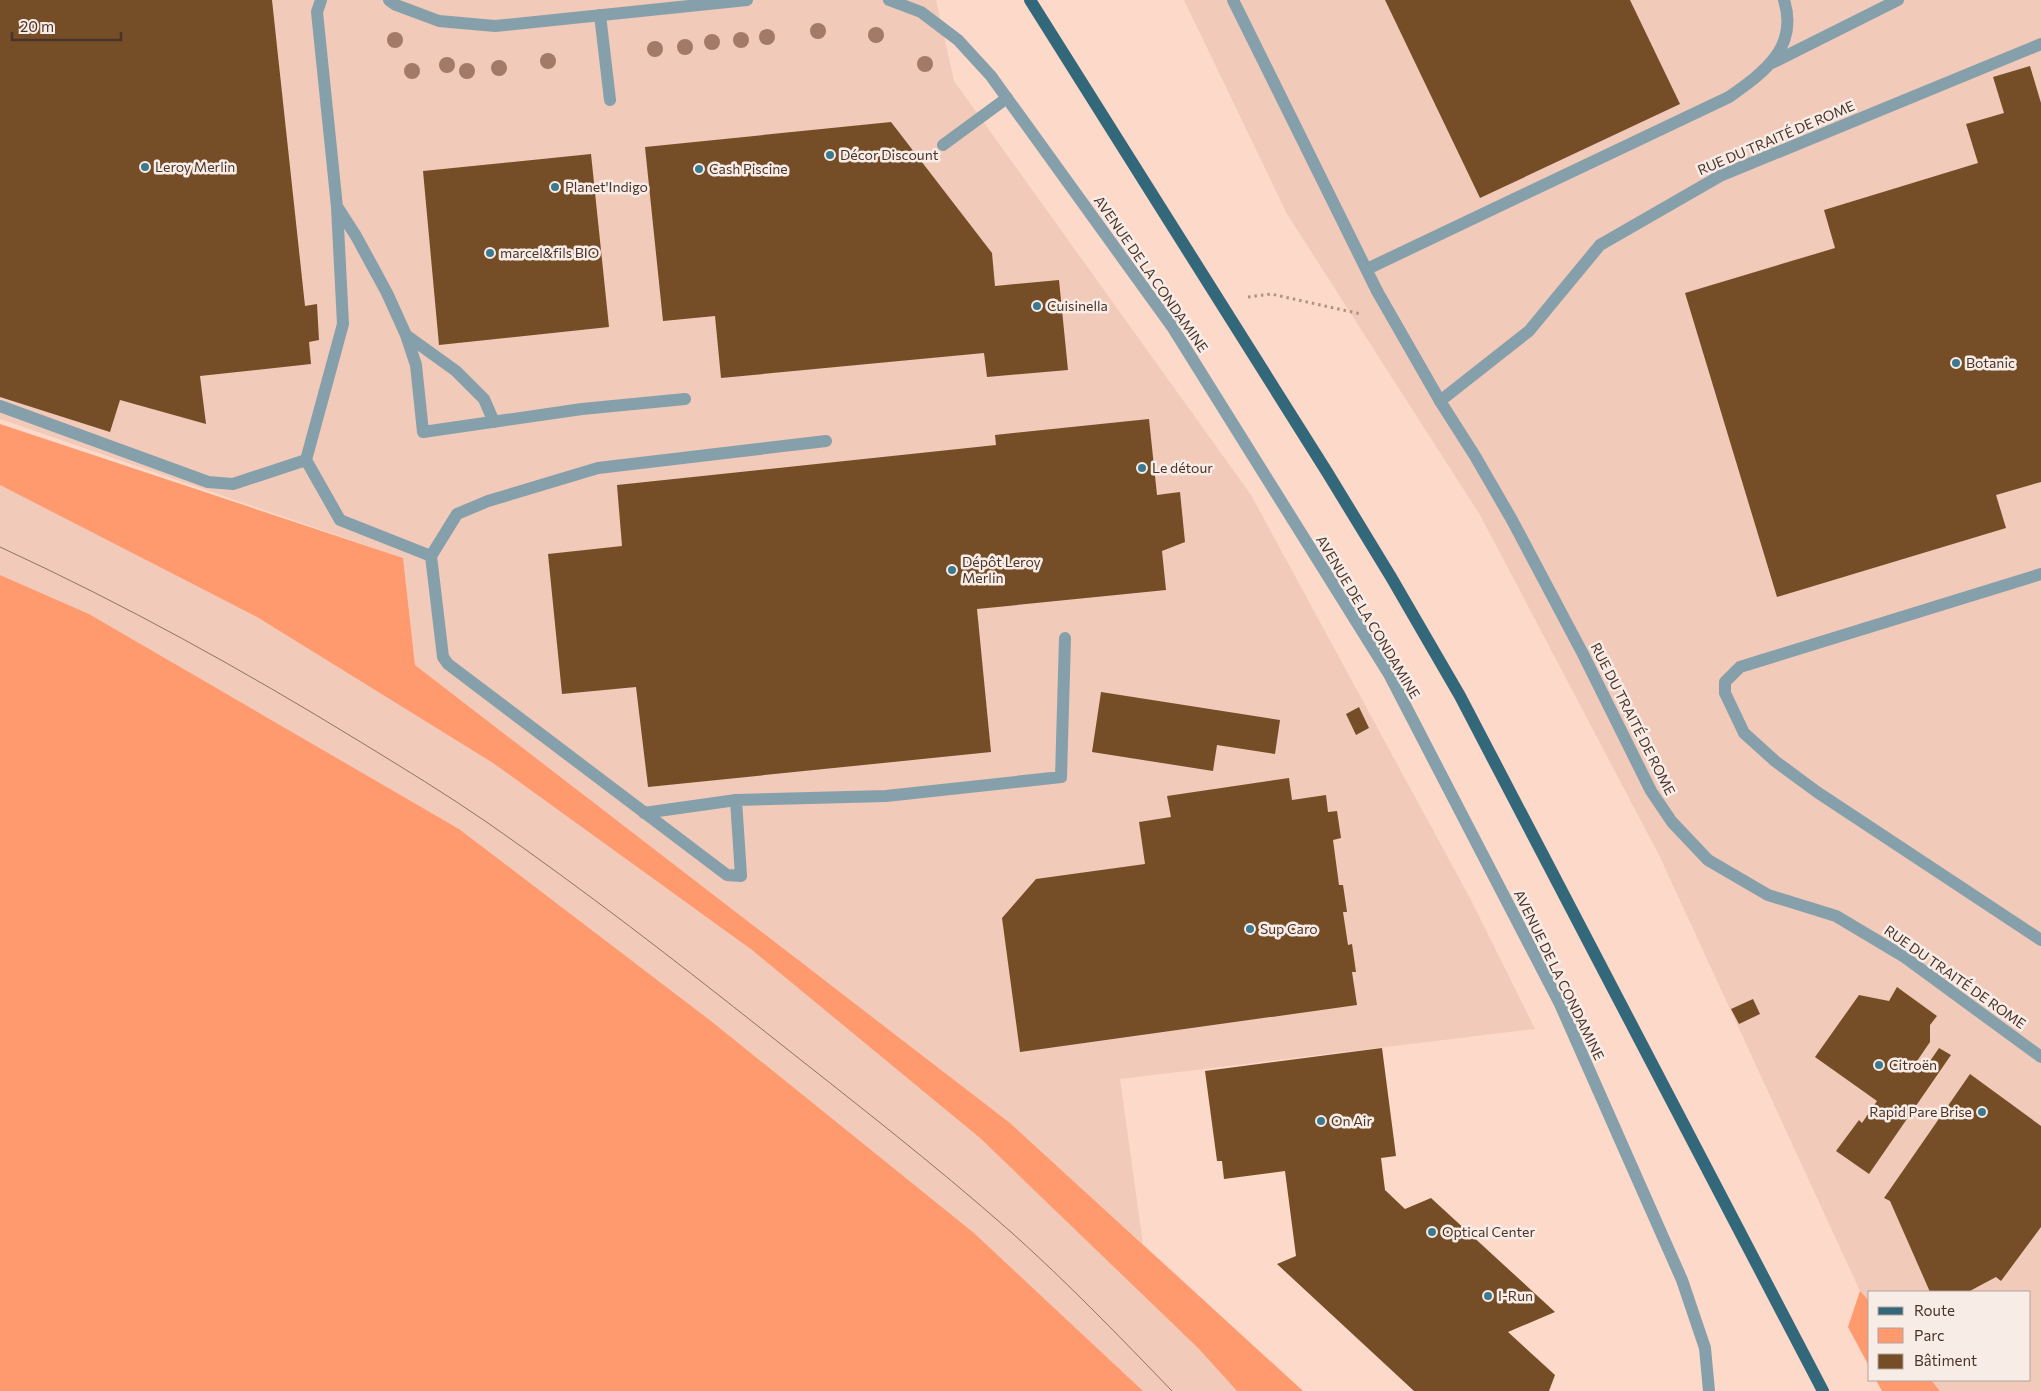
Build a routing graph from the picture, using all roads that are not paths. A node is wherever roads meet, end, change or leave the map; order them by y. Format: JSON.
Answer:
{"nodes":[{"id":1,"x":321,"y":0,"type":"edge"},
{"id":2,"x":389,"y":0,"type":"edge"},
{"id":3,"x":747,"y":0,"type":"edge"},
{"id":4,"x":889,"y":0,"type":"edge"},
{"id":5,"x":1030,"y":0,"type":"edge"},
{"id":6,"x":1233,"y":0,"type":"edge"},
{"id":7,"x":1784,"y":0,"type":"edge"},
{"id":8,"x":1896,"y":1,"type":"edge"},
{"id":9,"x":600,"y":15,"type":"junction"},
{"id":10,"x":2041,"y":44,"type":"edge"},
{"id":11,"x":1772,"y":63,"type":"junction"},
{"id":12,"x":1007,"y":98,"type":"junction"},
{"id":13,"x":610,"y":100,"type":"dead end"},
{"id":14,"x":943,"y":145,"type":"dead end"},
{"id":15,"x":337,"y":207,"type":"junction"},
{"id":16,"x":1367,"y":269,"type":"junction"},
{"id":17,"x":406,"y":335,"type":"junction"},
{"id":18,"x":685,"y":399,"type":"dead end"},
{"id":19,"x":1440,"y":402,"type":"junction"},
{"id":20,"x":0,"y":406,"type":"edge"},
{"id":21,"x":494,"y":422,"type":"junction"},
{"id":22,"x":826,"y":441,"type":"dead end"},
{"id":23,"x":306,"y":460,"type":"junction"},
{"id":24,"x":431,"y":556,"type":"junction"},
{"id":25,"x":2041,"y":574,"type":"edge"},
{"id":26,"x":1065,"y":638,"type":"dead end"},
{"id":27,"x":736,"y":800,"type":"junction"},
{"id":28,"x":644,"y":813,"type":"junction"},
{"id":29,"x":2041,"y":940,"type":"edge"},
{"id":30,"x":2041,"y":1057,"type":"edge"},
{"id":31,"x":1710,"y":1391,"type":"edge"},
{"id":32,"x":1823,"y":1391,"type":"edge"}],
"edges":[{"from":1,"to":15,"type":"street"},
{"from":2,"to":9,"type":"street"},
{"from":3,"to":9,"type":"street"},
{"from":4,"to":12,"type":"street","name":"AVENUE DE LA CONDAMINE"},
{"from":5,"to":32,"type":"main road"},
{"from":6,"to":16,"type":"street","name":"RUE DU TRAITÉ DE ROME"},
{"from":7,"to":11,"type":"street"},
{"from":8,"to":11,"type":"street"},
{"from":9,"to":13,"type":"street"},
{"from":10,"to":19,"type":"street","name":"RUE DU TRAITÉ DE ROME"},
{"from":11,"to":16,"type":"street"},
{"from":12,"to":14,"type":"street"},
{"from":12,"to":31,"type":"street","name":"AVENUE DE LA CONDAMINE"},
{"from":15,"to":17,"type":"street"},
{"from":15,"to":23,"type":"street"},
{"from":16,"to":19,"type":"street","name":"RUE DU TRAITÉ DE ROME"},
{"from":17,"to":21,"type":"street"},
{"from":17,"to":21,"type":"street"},
{"from":18,"to":21,"type":"street"},
{"from":19,"to":30,"type":"street","name":"RUE DU TRAITÉ DE ROME"},
{"from":20,"to":23,"type":"street"},
{"from":22,"to":24,"type":"street"},
{"from":23,"to":24,"type":"street"},
{"from":24,"to":28,"type":"street"},
{"from":25,"to":29,"type":"street"},
{"from":26,"to":27,"type":"street"},
{"from":27,"to":28,"type":"street"},
{"from":27,"to":28,"type":"street"}]}
